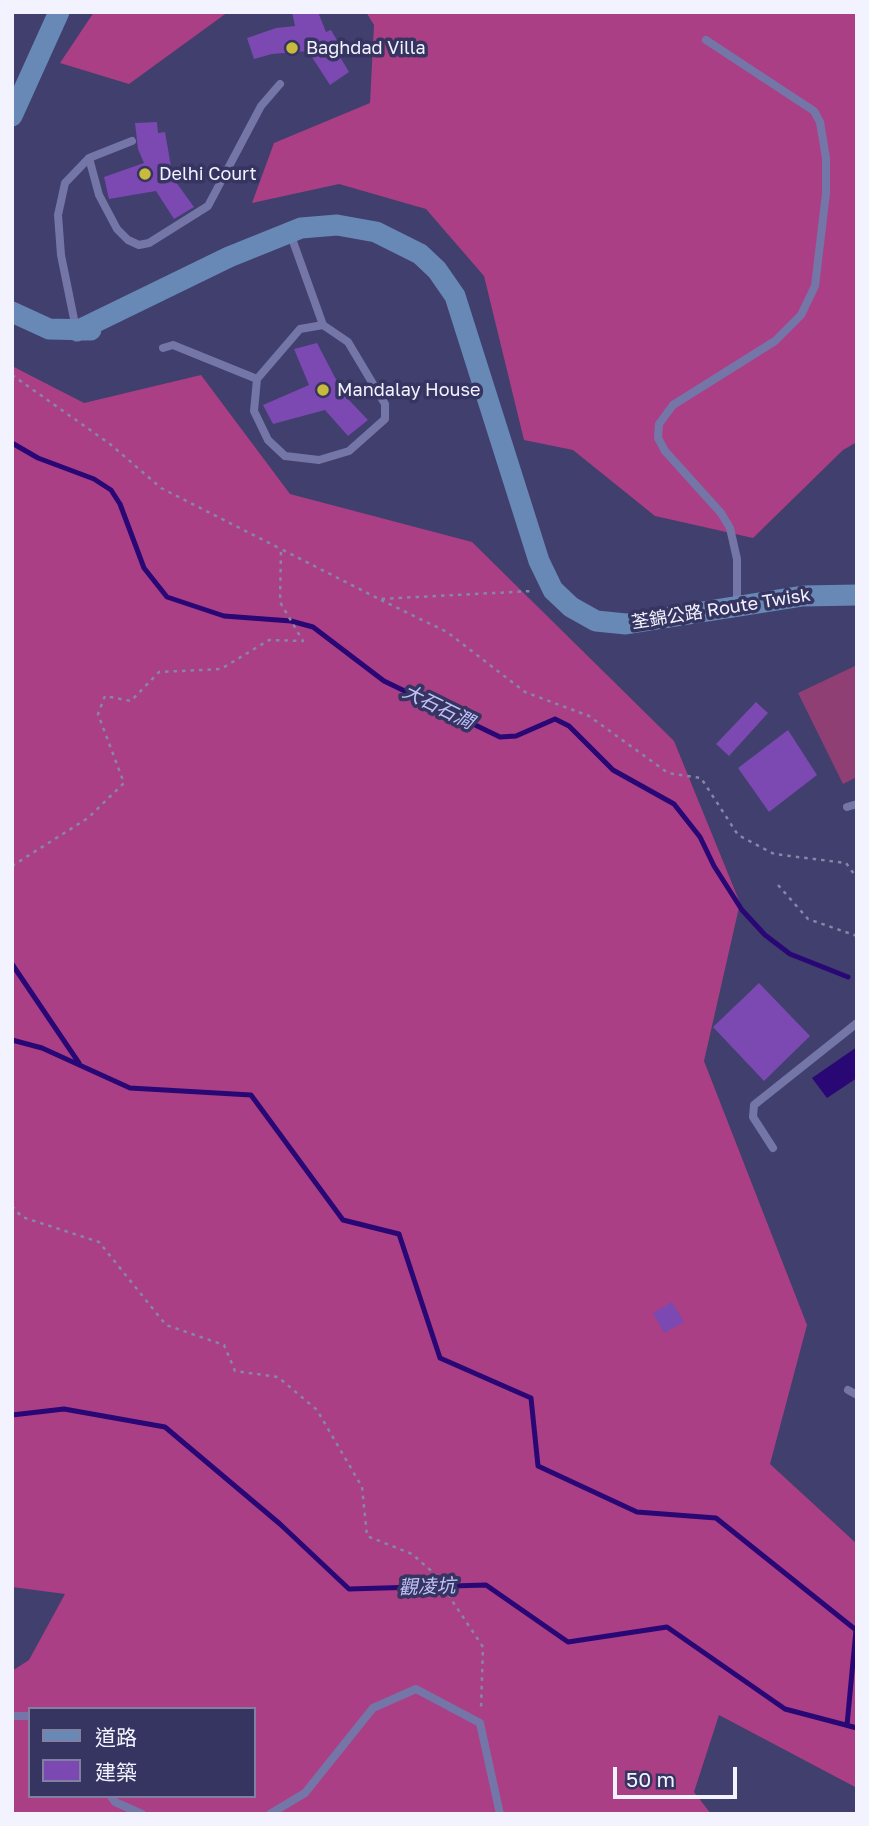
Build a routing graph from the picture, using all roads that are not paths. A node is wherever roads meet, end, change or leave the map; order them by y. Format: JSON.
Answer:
{"nodes":[{"id":1,"x":59,"y":12,"type":"edge"},
{"id":2,"x":706,"y":40,"type":"dead end"},
{"id":3,"x":280,"y":84,"type":"dead end"},
{"id":4,"x":12,"y":116,"type":"edge"},
{"id":5,"x":132,"y":141,"type":"dead end"},
{"id":6,"x":89,"y":158,"type":"junction"},
{"id":7,"x":290,"y":233,"type":"junction"},
{"id":8,"x":12,"y":312,"type":"edge"},
{"id":9,"x":323,"y":325,"type":"junction"},
{"id":10,"x":77,"y":331,"type":"junction"},
{"id":11,"x":163,"y":348,"type":"dead end"},
{"id":12,"x":257,"y":379,"type":"junction"},
{"id":13,"x":857,"y":595,"type":"edge"},
{"id":14,"x":737,"y":607,"type":"junction"},
{"id":15,"x":857,"y":804,"type":"edge"},
{"id":16,"x":847,"y":807,"type":"dead end"},
{"id":17,"x":857,"y":1023,"type":"edge"},
{"id":18,"x":773,"y":1148,"type":"dead end"},
{"id":19,"x":848,"y":1390,"type":"dead end"},
{"id":20,"x":857,"y":1395,"type":"edge"},
{"id":21,"x":112,"y":1798,"type":"edge"},
{"id":22,"x":142,"y":1814,"type":"edge"},
{"id":23,"x":270,"y":1814,"type":"edge"},
{"id":24,"x":500,"y":1814,"type":"edge"}],
"edges":[{"from":1,"to":4,"type":"main road"},
{"from":2,"to":14,"type":"lane"},
{"from":3,"to":6,"type":"lane"},
{"from":5,"to":6,"type":"lane"},
{"from":6,"to":10,"type":"lane"},
{"from":7,"to":9,"type":"lane"},
{"from":7,"to":10,"type":"main road","name":"荃錦公路 Route Twisk"},
{"from":7,"to":14,"type":"main road","name":"荃錦公路 Route Twisk"},
{"from":8,"to":10,"type":"main road","name":"荃錦公路 Route Twisk"},
{"from":9,"to":12,"type":"lane"},
{"from":9,"to":12,"type":"lane"},
{"from":11,"to":12,"type":"lane"},
{"from":13,"to":14,"type":"main road","name":"荃錦公路 Route Twisk"},
{"from":15,"to":16,"type":"lane"},
{"from":17,"to":18,"type":"lane"},
{"from":19,"to":20,"type":"lane"},
{"from":21,"to":22,"type":"lane"},
{"from":23,"to":24,"type":"lane"}]}
